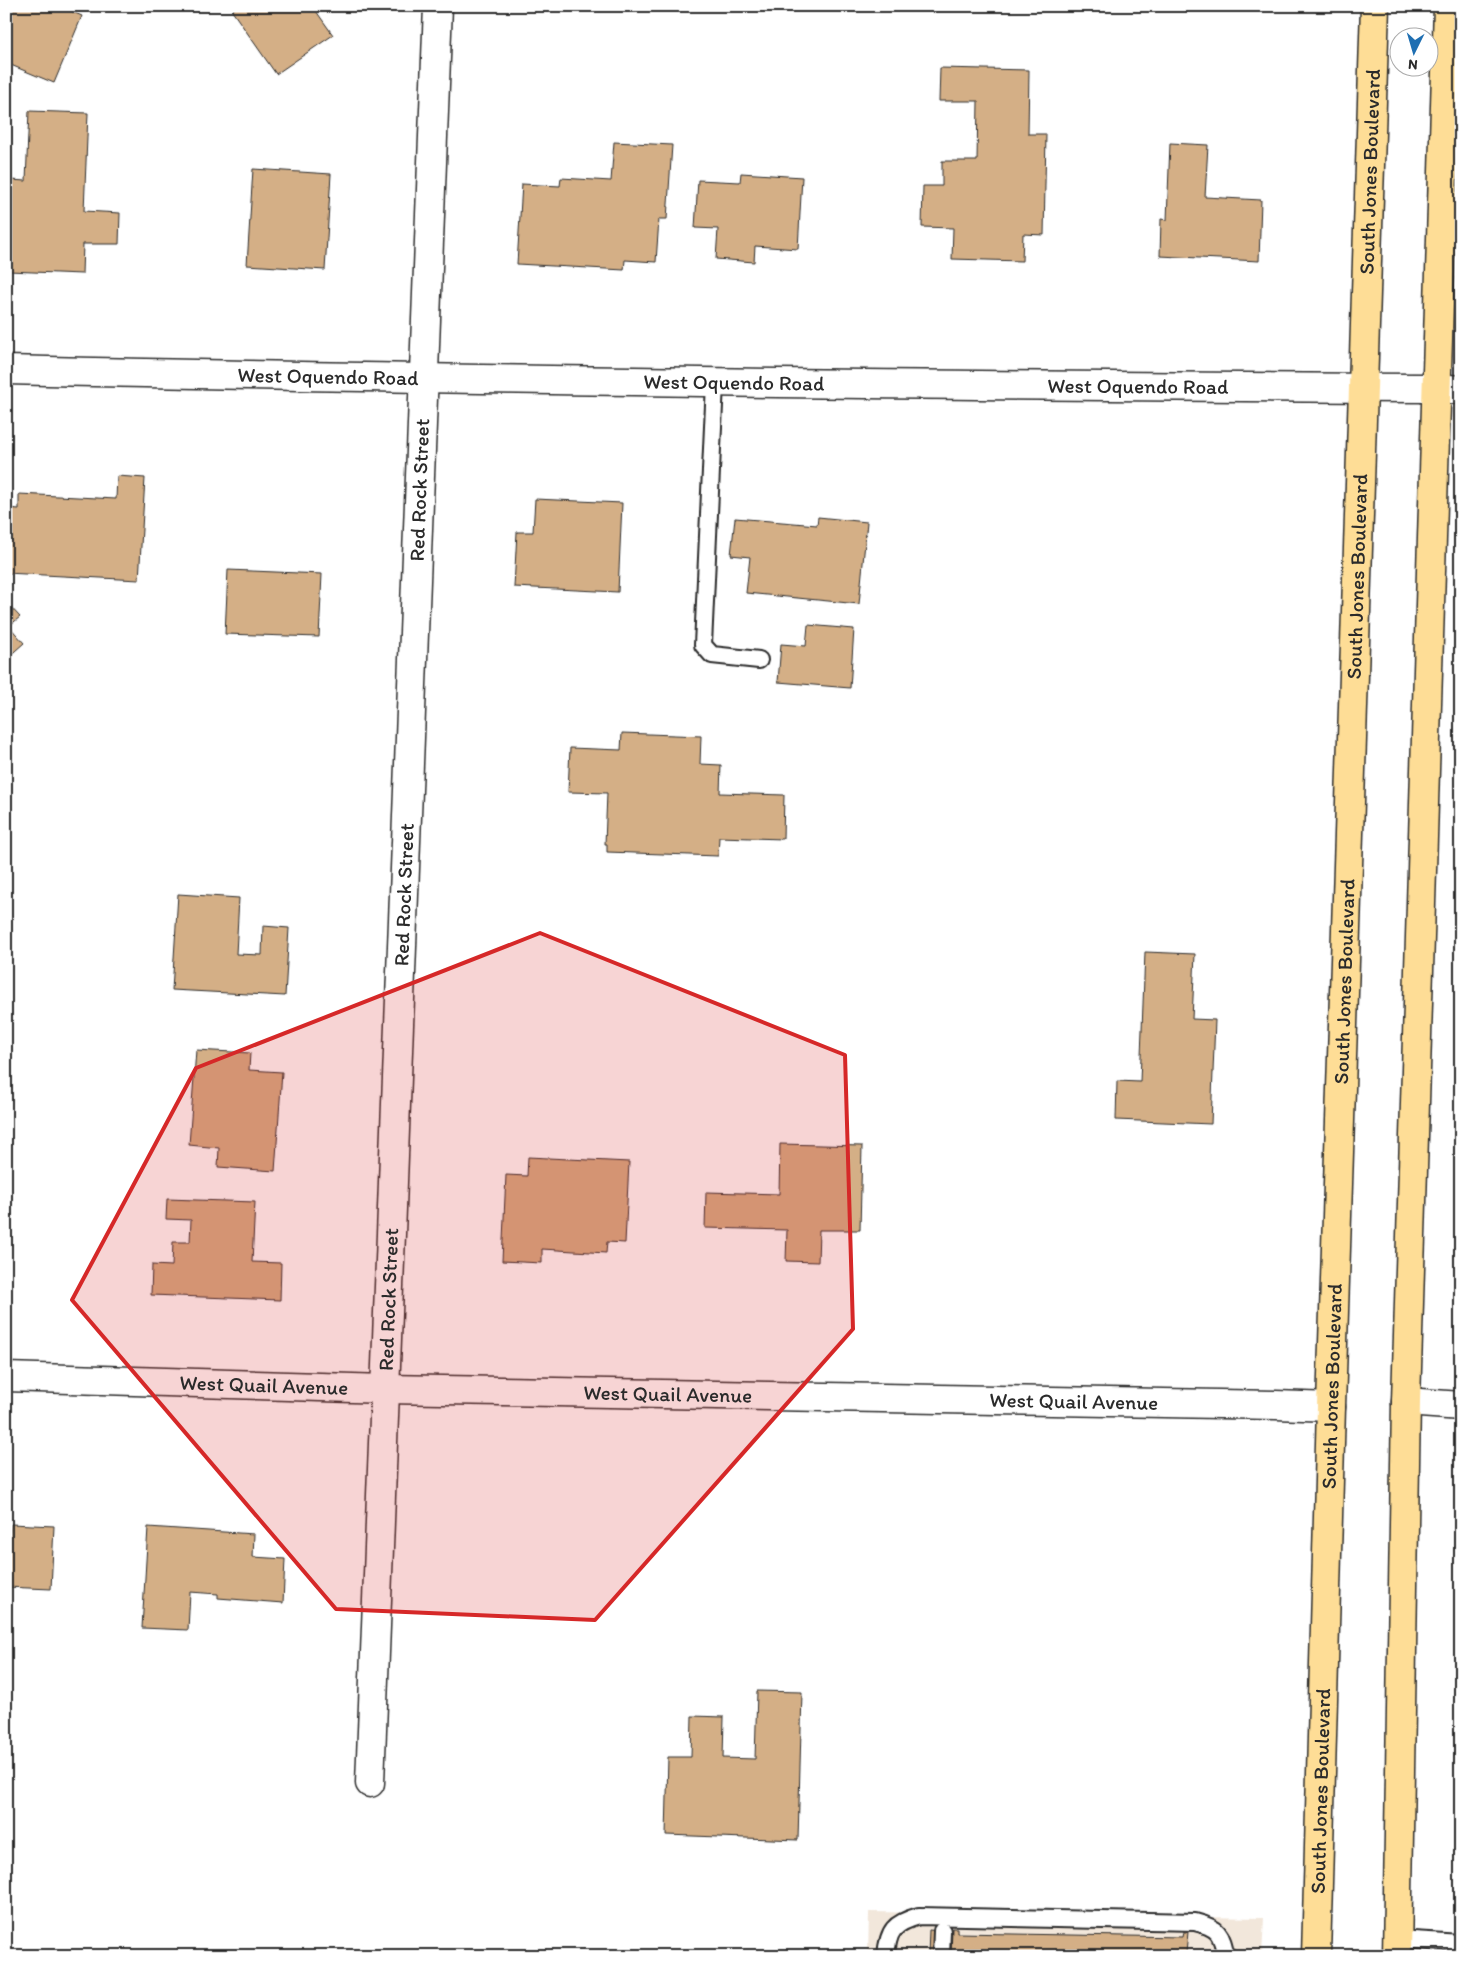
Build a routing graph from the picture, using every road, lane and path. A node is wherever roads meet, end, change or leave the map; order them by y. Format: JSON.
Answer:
{"nodes":[{"id":1,"x":438,"y":6,"type":"edge"},
{"id":2,"x":1375,"y":6,"type":"edge"},
{"id":3,"x":1448,"y":6,"type":"edge"},
{"id":4,"x":6,"y":370,"type":"edge"},
{"id":5,"x":424,"y":379,"type":"junction"},
{"id":6,"x":715,"y":383,"type":"junction"},
{"id":7,"x":1363,"y":388,"type":"junction"},
{"id":8,"x":1449,"y":389,"type":"edge"},
{"id":9,"x":759,"y":660,"type":"dead end"},
{"id":10,"x":6,"y":1377,"type":"edge"},
{"id":11,"x":385,"y":1389,"type":"junction"},
{"id":12,"x":1406,"y":1402,"type":"junction"},
{"id":13,"x":1461,"y":1406,"type":"edge"},
{"id":14,"x":1331,"y":1407,"type":"junction"},
{"id":15,"x":370,"y":1783,"type":"dead end"},
{"id":16,"x":942,"y":1931,"type":"dead end"},
{"id":17,"x":1461,"y":1943,"type":"edge"},
{"id":18,"x":1397,"y":1948,"type":"edge"},
{"id":19,"x":886,"y":1956,"type":"edge"},
{"id":20,"x":941,"y":1956,"type":"edge"},
{"id":21,"x":1226,"y":1956,"type":"edge"},
{"id":22,"x":1316,"y":1956,"type":"edge"}],
"edges":[{"from":1,"to":5,"type":"street","name":"Red Rock Street"},
{"from":2,"to":7,"type":"main road","name":"South Jones Boulevard"},
{"from":3,"to":8,"type":"main road"},
{"from":4,"to":5,"type":"street","name":"West Oquendo Road"},
{"from":5,"to":6,"type":"street","name":"West Oquendo Road"},
{"from":5,"to":11,"type":"street","name":"Red Rock Street"},
{"from":6,"to":7,"type":"street","name":"West Oquendo Road"},
{"from":6,"to":9,"type":"lane"},
{"from":7,"to":8,"type":"street","name":"West Oquendo Road"},
{"from":7,"to":14,"type":"main road","name":"South Jones Boulevard"},
{"from":8,"to":12,"type":"main road"},
{"from":10,"to":11,"type":"street","name":"West Quail Avenue"},
{"from":11,"to":14,"type":"street","name":"West Quail Avenue"},
{"from":11,"to":15,"type":"street","name":"Red Rock Street"},
{"from":12,"to":13,"type":"street"},
{"from":12,"to":18,"type":"main road"},
{"from":14,"to":22,"type":"main road","name":"South Jones Boulevard"},
{"from":16,"to":20,"type":"lane"},
{"from":17,"to":18,"type":"lane"},
{"from":19,"to":21,"type":"lane"}]}
